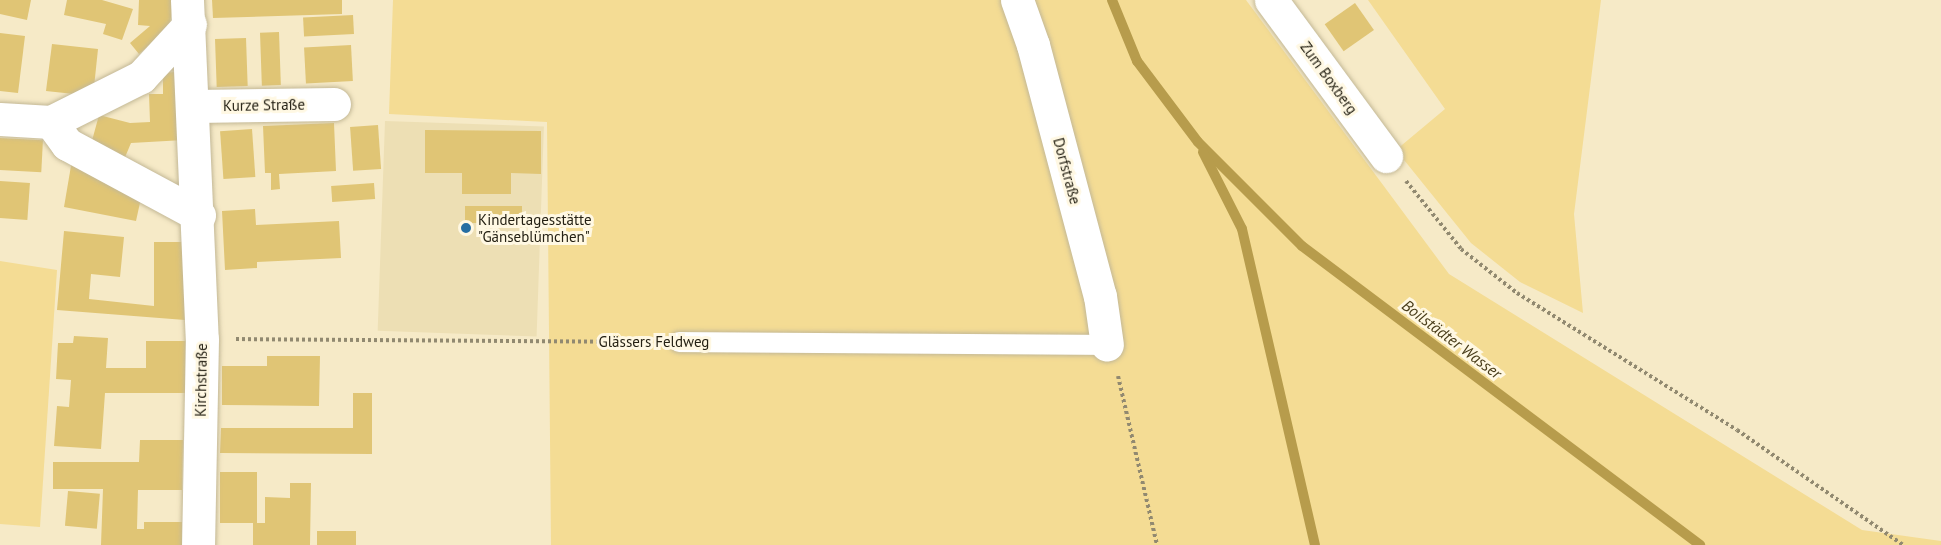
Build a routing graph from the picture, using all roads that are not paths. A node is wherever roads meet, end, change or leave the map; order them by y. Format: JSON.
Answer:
{"nodes":[{"id":1,"x":1017,"y":0,"type":"edge"},
{"id":2,"x":1272,"y":0,"type":"edge"},
{"id":3,"x":189,"y":12,"type":"edge"},
{"id":4,"x":334,"y":104,"type":"dead end"},
{"id":5,"x":194,"y":106,"type":"junction"},
{"id":6,"x":0,"y":118,"type":"edge"},
{"id":7,"x":51,"y":122,"type":"junction"},
{"id":8,"x":1386,"y":156,"type":"road end"},
{"id":9,"x":199,"y":215,"type":"junction"},
{"id":10,"x":679,"y":342,"type":"road end"},
{"id":11,"x":1107,"y":345,"type":"joint"},
{"id":12,"x":198,"y":545,"type":"edge"}],
"edges":[{"from":1,"to":11,"type":"street","name":"Dorfstraße"},
{"from":2,"to":8,"type":"street","name":"Zum Boxberg"},
{"from":3,"to":5,"type":"street","name":"Kirchstraße"},
{"from":3,"to":7,"type":"street"},
{"from":4,"to":5,"type":"street","name":"Kurze Straße"},
{"from":5,"to":9,"type":"street","name":"Kirchstraße"},
{"from":6,"to":7,"type":"street"},
{"from":7,"to":9,"type":"street"},
{"from":9,"to":12,"type":"street","name":"Kirchstraße"},
{"from":10,"to":11,"type":"lane","name":"Glässers Feldweg"}]}
